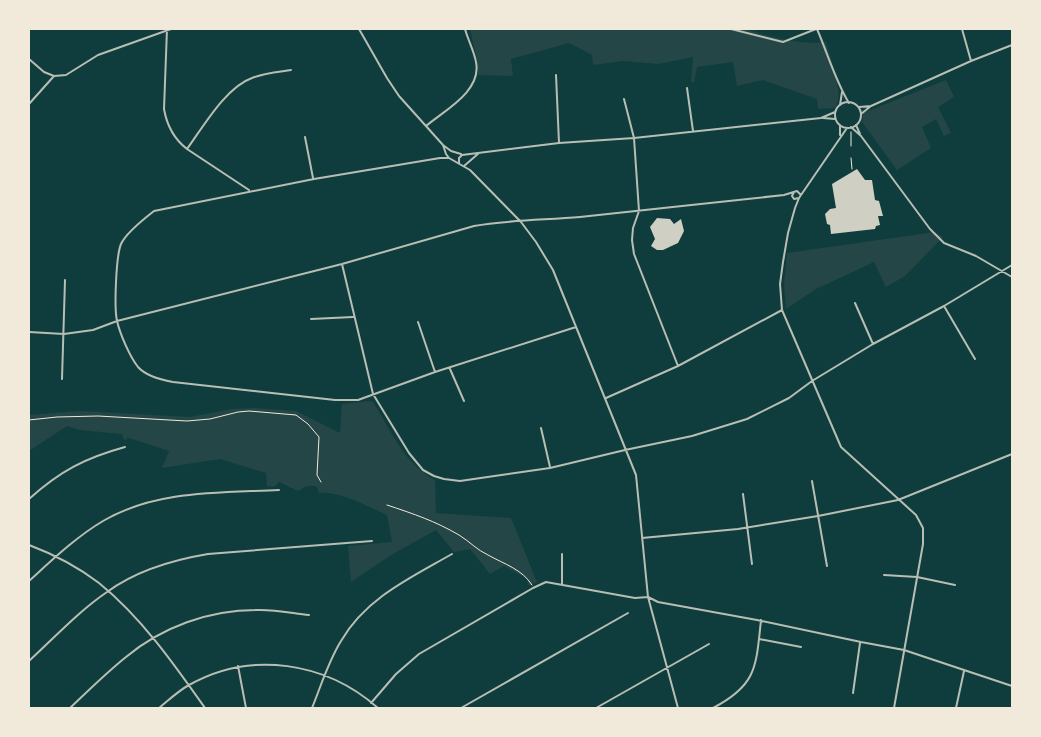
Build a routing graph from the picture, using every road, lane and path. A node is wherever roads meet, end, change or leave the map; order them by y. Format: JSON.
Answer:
{"nodes":[{"id":1,"x":167,"y":29,"type":"edge"},
{"id":2,"x":171,"y":29,"type":"edge"},
{"id":3,"x":359,"y":29,"type":"edge"},
{"id":4,"x":465,"y":29,"type":"edge"},
{"id":5,"x":731,"y":29,"type":"edge"},
{"id":6,"x":817,"y":29,"type":"edge"},
{"id":7,"x":962,"y":29,"type":"edge"},
{"id":8,"x":1012,"y":45,"type":"edge"},
{"id":9,"x":29,"y":59,"type":"edge"},
{"id":10,"x":971,"y":61,"type":"junction"},
{"id":11,"x":291,"y":70,"type":"dead end"},
{"id":12,"x":54,"y":76,"type":"junction"},
{"id":13,"x":556,"y":76,"type":"dead end"},
{"id":14,"x":687,"y":88,"type":"dead end"},
{"id":15,"x":842,"y":92,"type":"junction"},
{"id":16,"x":624,"y":99,"type":"dead end"},
{"id":17,"x":849,"y":103,"type":"junction"},
{"id":18,"x":29,"y":104,"type":"edge"},
{"id":19,"x":840,"y":105,"type":"junction"},
{"id":20,"x":871,"y":106,"type":"junction"},
{"id":21,"x":858,"y":107,"type":"junction"},
{"id":22,"x":835,"y":112,"type":"junction"},
{"id":23,"x":861,"y":114,"type":"junction"},
{"id":24,"x":821,"y":118,"type":"junction"},
{"id":25,"x":835,"y":119,"type":"junction"},
{"id":26,"x":840,"y":124,"type":"junction"},
{"id":27,"x":856,"y":125,"type":"junction"},
{"id":28,"x":426,"y":126,"type":"junction"},
{"id":29,"x":851,"y":127,"type":"junction"},
{"id":30,"x":847,"y":128,"type":"junction"},
{"id":31,"x":693,"y":132,"type":"junction"},
{"id":32,"x":840,"y":135,"type":"junction"},
{"id":33,"x":861,"y":136,"type":"junction"},
{"id":34,"x":305,"y":137,"type":"dead end"},
{"id":35,"x":634,"y":138,"type":"junction"},
{"id":36,"x":559,"y":142,"type":"junction"},
{"id":37,"x":443,"y":145,"type":"junction"},
{"id":38,"x":851,"y":146,"type":"dead end"},
{"id":39,"x":187,"y":149,"type":"junction"},
{"id":40,"x":451,"y":151,"type":"junction"},
{"id":41,"x":479,"y":153,"type":"junction"},
{"id":42,"x":446,"y":154,"type":"junction"},
{"id":43,"x":463,"y":155,"type":"junction"},
{"id":44,"x":440,"y":158,"type":"junction"},
{"id":45,"x":449,"y":158,"type":"junction"},
{"id":46,"x":851,"y":158,"type":"dead end"},
{"id":47,"x":470,"y":160,"type":"junction"},
{"id":48,"x":459,"y":163,"type":"junction"},
{"id":49,"x":463,"y":166,"type":"junction"},
{"id":50,"x":852,"y":169,"type":"dead end"},
{"id":51,"x":314,"y":179,"type":"junction"},
{"id":52,"x":807,"y":185,"type":"junction"},
{"id":53,"x":251,"y":191,"type":"junction"},
{"id":54,"x":797,"y":191,"type":"junction"},
{"id":55,"x":794,"y":192,"type":"junction"},
{"id":56,"x":784,"y":195,"type":"junction"},
{"id":57,"x":802,"y":195,"type":"junction"},
{"id":58,"x":793,"y":198,"type":"junction"},
{"id":59,"x":799,"y":198,"type":"junction"},
{"id":60,"x":795,"y":208,"type":"junction"},
{"id":61,"x":639,"y":211,"type":"junction"},
{"id":62,"x":521,"y":222,"type":"junction"},
{"id":63,"x":342,"y":264,"type":"junction"},
{"id":64,"x":1012,"y":265,"type":"edge"},
{"id":65,"x":1004,"y":271,"type":"junction"},
{"id":66,"x":1012,"y":277,"type":"edge"},
{"id":67,"x":64,"y":280,"type":"dead end"},
{"id":68,"x":855,"y":304,"type":"dead end"},
{"id":69,"x":944,"y":306,"type":"junction"},
{"id":70,"x":782,"y":310,"type":"junction"},
{"id":71,"x":354,"y":317,"type":"junction"},
{"id":72,"x":311,"y":319,"type":"dead end"},
{"id":73,"x":117,"y":321,"type":"junction"},
{"id":74,"x":418,"y":322,"type":"dead end"},
{"id":75,"x":576,"y":327,"type":"junction"},
{"id":76,"x":29,"y":332,"type":"edge"},
{"id":77,"x":64,"y":334,"type":"junction"},
{"id":78,"x":873,"y":344,"type":"junction"},
{"id":79,"x":975,"y":359,"type":"dead end"},
{"id":80,"x":678,"y":366,"type":"junction"},
{"id":81,"x":449,"y":368,"type":"junction"},
{"id":82,"x":435,"y":372,"type":"junction"},
{"id":83,"x":62,"y":378,"type":"dead end"},
{"id":84,"x":812,"y":381,"type":"junction"},
{"id":85,"x":373,"y":394,"type":"junction"},
{"id":86,"x":606,"y":398,"type":"junction"},
{"id":87,"x":464,"y":401,"type":"dead end"},
{"id":88,"x":29,"y":420,"type":"edge"},
{"id":89,"x":541,"y":428,"type":"dead end"},
{"id":90,"x":125,"y":447,"type":"dead end"},
{"id":91,"x":625,"y":450,"type":"junction"},
{"id":92,"x":1012,"y":454,"type":"edge"},
{"id":93,"x":550,"y":468,"type":"junction"},
{"id":94,"x":812,"y":481,"type":"dead end"},
{"id":95,"x":321,"y":482,"type":"dead end"},
{"id":96,"x":279,"y":490,"type":"dead end"},
{"id":97,"x":743,"y":494,"type":"dead end"},
{"id":98,"x":29,"y":499,"type":"edge"},
{"id":99,"x":898,"y":500,"type":"junction"},
{"id":100,"x":387,"y":505,"type":"dead end"},
{"id":101,"x":818,"y":516,"type":"junction"},
{"id":102,"x":748,"y":527,"type":"junction"},
{"id":103,"x":642,"y":538,"type":"junction"},
{"id":104,"x":372,"y":541,"type":"dead end"},
{"id":105,"x":29,"y":545,"type":"edge"},
{"id":106,"x":452,"y":554,"type":"dead end"},
{"id":107,"x":562,"y":554,"type":"dead end"},
{"id":108,"x":56,"y":557,"type":"junction"},
{"id":109,"x":752,"y":564,"type":"dead end"},
{"id":110,"x":827,"y":566,"type":"dead end"},
{"id":111,"x":884,"y":576,"type":"dead end"},
{"id":112,"x":917,"y":577,"type":"junction"},
{"id":113,"x":29,"y":582,"type":"edge"},
{"id":114,"x":562,"y":584,"type":"junction"},
{"id":115,"x":955,"y":585,"type":"dead end"},
{"id":116,"x":533,"y":588,"type":"junction"},
{"id":117,"x":108,"y":591,"type":"junction"},
{"id":118,"x":648,"y":597,"type":"junction"},
{"id":119,"x":628,"y":613,"type":"dead end"},
{"id":120,"x":309,"y":615,"type":"dead end"},
{"id":121,"x":761,"y":620,"type":"junction"},
{"id":122,"x":152,"y":638,"type":"junction"},
{"id":123,"x":759,"y":639,"type":"junction"},
{"id":124,"x":860,"y":642,"type":"junction"},
{"id":125,"x":709,"y":644,"type":"dead end"},
{"id":126,"x":801,"y":647,"type":"dead end"},
{"id":127,"x":904,"y":650,"type":"junction"},
{"id":128,"x":29,"y":661,"type":"edge"},
{"id":129,"x":238,"y":666,"type":"junction"},
{"id":130,"x":667,"y":668,"type":"junction"},
{"id":131,"x":964,"y":671,"type":"junction"},
{"id":132,"x":325,"y":675,"type":"junction"},
{"id":133,"x":188,"y":685,"type":"junction"},
{"id":134,"x":1012,"y":686,"type":"edge"},
{"id":135,"x":853,"y":693,"type":"dead end"},
{"id":136,"x":371,"y":703,"type":"junction"},
{"id":137,"x":70,"y":708,"type":"edge"},
{"id":138,"x":159,"y":708,"type":"edge"},
{"id":139,"x":205,"y":708,"type":"edge"},
{"id":140,"x":246,"y":708,"type":"edge"},
{"id":141,"x":312,"y":708,"type":"edge"},
{"id":142,"x":378,"y":708,"type":"edge"},
{"id":143,"x":461,"y":708,"type":"edge"},
{"id":144,"x":596,"y":708,"type":"edge"},
{"id":145,"x":678,"y":708,"type":"edge"},
{"id":146,"x":713,"y":708,"type":"edge"},
{"id":147,"x":894,"y":708,"type":"edge"},
{"id":148,"x":956,"y":708,"type":"edge"}],
"edges":[{"from":1,"to":2,"type":"street"},
{"from":1,"to":12,"type":"street"},
{"from":1,"to":39,"type":"street"},
{"from":3,"to":28,"type":"street"},
{"from":4,"to":28,"type":"street"},
{"from":5,"to":6,"type":"street"},
{"from":6,"to":15,"type":"street"},
{"from":7,"to":10,"type":"street"},
{"from":8,"to":10,"type":"street"},
{"from":9,"to":12,"type":"street"},
{"from":10,"to":20,"type":"street"},
{"from":11,"to":39,"type":"street"},
{"from":12,"to":18,"type":"street"},
{"from":13,"to":36,"type":"street"},
{"from":14,"to":31,"type":"street"},
{"from":15,"to":17,"type":"street"},
{"from":15,"to":19,"type":"street"},
{"from":16,"to":35,"type":"street"},
{"from":17,"to":19,"type":"street"},
{"from":17,"to":21,"type":"street"},
{"from":19,"to":22,"type":"street"},
{"from":20,"to":21,"type":"street"},
{"from":20,"to":23,"type":"street"},
{"from":21,"to":23,"type":"street"},
{"from":22,"to":24,"type":"street"},
{"from":22,"to":25,"type":"street"},
{"from":23,"to":27,"type":"street"},
{"from":24,"to":25,"type":"street"},
{"from":24,"to":31,"type":"street"},
{"from":25,"to":26,"type":"street"},
{"from":26,"to":30,"type":"street"},
{"from":26,"to":32,"type":"street"},
{"from":27,"to":29,"type":"street"},
{"from":27,"to":33,"type":"street"},
{"from":28,"to":37,"type":"street"},
{"from":29,"to":30,"type":"street"},
{"from":29,"to":33,"type":"street"},
{"from":29,"to":38,"type":"path"},
{"from":30,"to":32,"type":"street"},
{"from":31,"to":35,"type":"street"},
{"from":32,"to":52,"type":"street"},
{"from":33,"to":65,"type":"street"},
{"from":34,"to":51,"type":"street"},
{"from":35,"to":36,"type":"street"},
{"from":35,"to":61,"type":"street"},
{"from":36,"to":41,"type":"street"},
{"from":37,"to":40,"type":"street"},
{"from":37,"to":42,"type":"street"},
{"from":39,"to":53,"type":"street"},
{"from":40,"to":42,"type":"street"},
{"from":40,"to":43,"type":"street"},
{"from":41,"to":43,"type":"street"},
{"from":41,"to":47,"type":"street"},
{"from":42,"to":44,"type":"street"},
{"from":42,"to":45,"type":"street"},
{"from":43,"to":47,"type":"street"},
{"from":43,"to":48,"type":"street"},
{"from":44,"to":45,"type":"street"},
{"from":44,"to":51,"type":"street"},
{"from":45,"to":48,"type":"street"},
{"from":46,"to":50,"type":"path"},
{"from":47,"to":49,"type":"street"},
{"from":48,"to":49,"type":"street"},
{"from":49,"to":62,"type":"street"},
{"from":51,"to":53,"type":"street"},
{"from":52,"to":54,"type":"street"},
{"from":52,"to":57,"type":"street"},
{"from":53,"to":73,"type":"street"},
{"from":54,"to":55,"type":"street"},
{"from":54,"to":57,"type":"street"},
{"from":55,"to":56,"type":"street"},
{"from":55,"to":58,"type":"street"},
{"from":56,"to":58,"type":"street"},
{"from":56,"to":61,"type":"street"},
{"from":57,"to":59,"type":"street"},
{"from":58,"to":59,"type":"street"},
{"from":58,"to":60,"type":"street"},
{"from":59,"to":60,"type":"street"},
{"from":60,"to":70,"type":"street"},
{"from":61,"to":62,"type":"street"},
{"from":61,"to":80,"type":"street"},
{"from":62,"to":63,"type":"street"},
{"from":62,"to":75,"type":"street"},
{"from":63,"to":71,"type":"street"},
{"from":63,"to":73,"type":"street"},
{"from":64,"to":65,"type":"street"},
{"from":65,"to":66,"type":"street"},
{"from":65,"to":69,"type":"street"},
{"from":67,"to":77,"type":"street"},
{"from":68,"to":78,"type":"street"},
{"from":69,"to":78,"type":"street"},
{"from":69,"to":79,"type":"street"},
{"from":70,"to":80,"type":"street"},
{"from":70,"to":84,"type":"street"},
{"from":71,"to":72,"type":"street"},
{"from":71,"to":85,"type":"street"},
{"from":73,"to":77,"type":"street"},
{"from":73,"to":85,"type":"street"},
{"from":74,"to":82,"type":"street"},
{"from":75,"to":81,"type":"street"},
{"from":75,"to":86,"type":"street"},
{"from":76,"to":77,"type":"street"},
{"from":77,"to":83,"type":"street"},
{"from":78,"to":84,"type":"street"},
{"from":80,"to":86,"type":"street"},
{"from":81,"to":82,"type":"street"},
{"from":81,"to":87,"type":"street"},
{"from":82,"to":85,"type":"street"},
{"from":84,"to":91,"type":"street"},
{"from":84,"to":99,"type":"street"},
{"from":85,"to":93,"type":"street"},
{"from":86,"to":91,"type":"street"},
{"from":88,"to":95,"type":"path"},
{"from":89,"to":93,"type":"street"},
{"from":90,"to":98,"type":"street"},
{"from":91,"to":93,"type":"street"},
{"from":91,"to":103,"type":"street"},
{"from":92,"to":99,"type":"street"},
{"from":94,"to":101,"type":"street"},
{"from":96,"to":108,"type":"street"},
{"from":97,"to":102,"type":"street"},
{"from":99,"to":101,"type":"street"},
{"from":99,"to":112,"type":"street"},
{"from":100,"to":116,"type":"path"},
{"from":101,"to":102,"type":"street"},
{"from":101,"to":110,"type":"street"},
{"from":102,"to":103,"type":"street"},
{"from":102,"to":109,"type":"street"},
{"from":103,"to":118,"type":"street"},
{"from":104,"to":117,"type":"street"},
{"from":105,"to":108,"type":"street"},
{"from":106,"to":132,"type":"street"},
{"from":107,"to":114,"type":"street"},
{"from":108,"to":113,"type":"street"},
{"from":108,"to":117,"type":"street"},
{"from":111,"to":112,"type":"street"},
{"from":112,"to":115,"type":"street"},
{"from":112,"to":127,"type":"street"},
{"from":114,"to":116,"type":"street"},
{"from":114,"to":118,"type":"street"},
{"from":116,"to":136,"type":"street"},
{"from":117,"to":122,"type":"street"},
{"from":117,"to":128,"type":"street"},
{"from":118,"to":121,"type":"street"},
{"from":118,"to":130,"type":"street"},
{"from":119,"to":143,"type":"street"},
{"from":120,"to":122,"type":"street"},
{"from":121,"to":123,"type":"street"},
{"from":121,"to":124,"type":"street"},
{"from":122,"to":133,"type":"street"},
{"from":122,"to":137,"type":"street"},
{"from":123,"to":126,"type":"street"},
{"from":123,"to":146,"type":"street"},
{"from":124,"to":127,"type":"street"},
{"from":124,"to":135,"type":"street"},
{"from":125,"to":130,"type":"street"},
{"from":127,"to":131,"type":"street"},
{"from":127,"to":147,"type":"street"},
{"from":129,"to":132,"type":"street"},
{"from":129,"to":133,"type":"street"},
{"from":129,"to":140,"type":"street"},
{"from":130,"to":144,"type":"street"},
{"from":130,"to":145,"type":"street"},
{"from":131,"to":134,"type":"street"},
{"from":131,"to":148,"type":"street"},
{"from":132,"to":136,"type":"street"},
{"from":132,"to":141,"type":"street"},
{"from":133,"to":138,"type":"street"},
{"from":133,"to":139,"type":"street"},
{"from":136,"to":142,"type":"street"}]}
